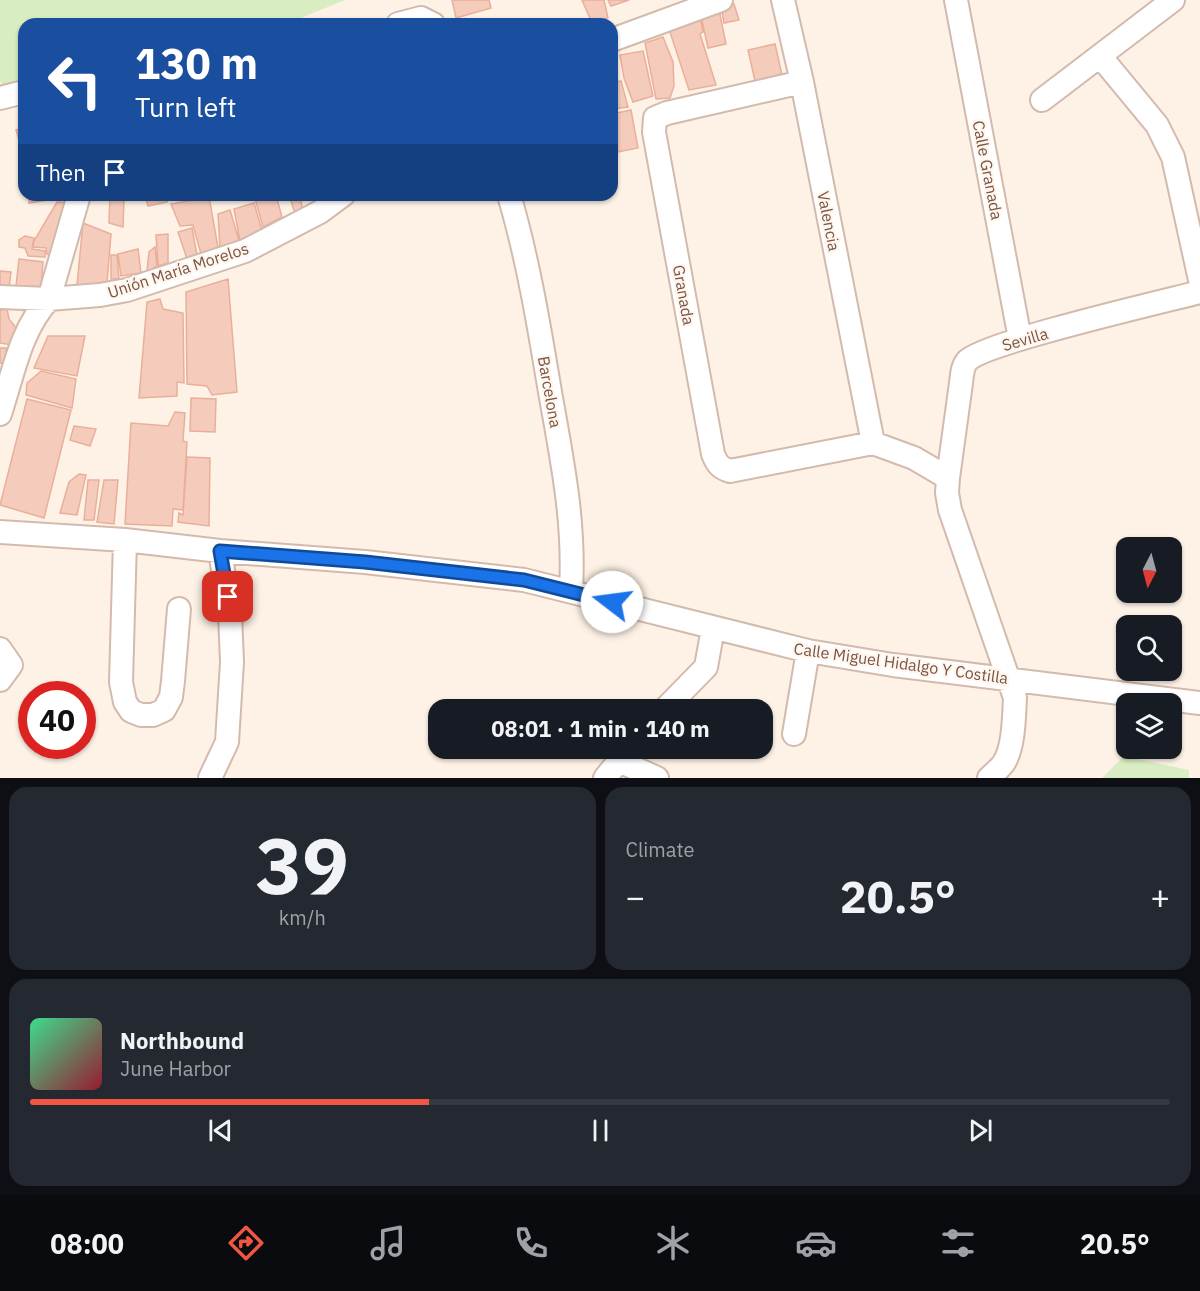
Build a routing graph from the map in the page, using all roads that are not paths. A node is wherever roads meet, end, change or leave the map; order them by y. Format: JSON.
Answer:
{"nodes":[{"id":1,"x":721,"y":0,"type":"edge"},
{"id":2,"x":783,"y":0,"type":"edge"},
{"id":3,"x":1173,"y":0,"type":"edge"},
{"id":4,"x":960,"y":2,"type":"edge"},
{"id":5,"x":618,"y":38,"type":"edge"},
{"id":6,"x":1100,"y":56,"type":"junction"},
{"id":7,"x":802,"y":82,"type":"junction"},
{"id":8,"x":18,"y":94,"type":"edge"},
{"id":9,"x":0,"y":98,"type":"edge"},
{"id":10,"x":1042,"y":100,"type":"dead end"},
{"id":11,"x":77,"y":201,"type":"edge"},
{"id":12,"x":335,"y":201,"type":"edge"},
{"id":13,"x":511,"y":201,"type":"edge"},
{"id":14,"x":1200,"y":280,"type":"edge"},
{"id":15,"x":1200,"y":292,"type":"edge"},
{"id":16,"x":0,"y":297,"type":"edge"},
{"id":17,"x":49,"y":299,"type":"junction"},
{"id":18,"x":1020,"y":339,"type":"junction"},
{"id":19,"x":0,"y":414,"type":"edge"},
{"id":20,"x":873,"y":443,"type":"junction"},
{"id":21,"x":948,"y":478,"type":"junction"},
{"id":22,"x":0,"y":532,"type":"edge"},
{"id":23,"x":125,"y":540,"type":"junction"},
{"id":24,"x":220,"y":551,"type":"junction"},
{"id":25,"x":571,"y":591,"type":"junction"},
{"id":26,"x":179,"y":609,"type":"dead end"},
{"id":27,"x":713,"y":628,"type":"junction"},
{"id":28,"x":808,"y":651,"type":"junction"},
{"id":29,"x":1010,"y":680,"type":"junction"},
{"id":30,"x":674,"y":699,"type":"edge"},
{"id":31,"x":1200,"y":703,"type":"edge"},
{"id":32,"x":794,"y":734,"type":"dead end"},
{"id":33,"x":618,"y":763,"type":"edge"},
{"id":34,"x":210,"y":778,"type":"edge"},
{"id":35,"x":657,"y":778,"type":"edge"},
{"id":36,"x":989,"y":778,"type":"edge"}],
"edges":[{"from":1,"to":5,"type":"street"},
{"from":2,"to":7,"type":"street","name":"Valencia"},
{"from":3,"to":6,"type":"street"},
{"from":4,"to":18,"type":"street","name":"Calle Granada"},
{"from":6,"to":10,"type":"street"},
{"from":6,"to":14,"type":"street"},
{"from":7,"to":20,"type":"street","name":"Valencia"},
{"from":7,"to":20,"type":"street","name":"Granada"},
{"from":8,"to":9,"type":"street"},
{"from":11,"to":17,"type":"street"},
{"from":12,"to":17,"type":"street","name":"Unión María Morelos"},
{"from":13,"to":25,"type":"street","name":"Barcelona"},
{"from":15,"to":18,"type":"street","name":"Sevilla"},
{"from":16,"to":17,"type":"street","name":"Unión María Morelos"},
{"from":17,"to":19,"type":"street"},
{"from":18,"to":21,"type":"street","name":"Sevilla"},
{"from":20,"to":21,"type":"street"},
{"from":21,"to":29,"type":"street"},
{"from":22,"to":23,"type":"street","name":"Calle Miguel Hidalgo Y Costilla"},
{"from":23,"to":24,"type":"street","name":"Calle Miguel Hidalgo Y Costilla"},
{"from":23,"to":26,"type":"street"},
{"from":24,"to":25,"type":"street","name":"Calle Miguel Hidalgo Y Costilla"},
{"from":24,"to":34,"type":"street"},
{"from":25,"to":27,"type":"street","name":"Calle Miguel Hidalgo Y Costilla"},
{"from":27,"to":28,"type":"street","name":"Calle Miguel Hidalgo Y Costilla"},
{"from":27,"to":30,"type":"street"},
{"from":28,"to":29,"type":"street","name":"Calle Miguel Hidalgo Y Costilla"},
{"from":28,"to":32,"type":"street"},
{"from":29,"to":31,"type":"street","name":"Calle Miguel Hidalgo Y Costilla"},
{"from":29,"to":36,"type":"street"},
{"from":33,"to":35,"type":"street"}]}
